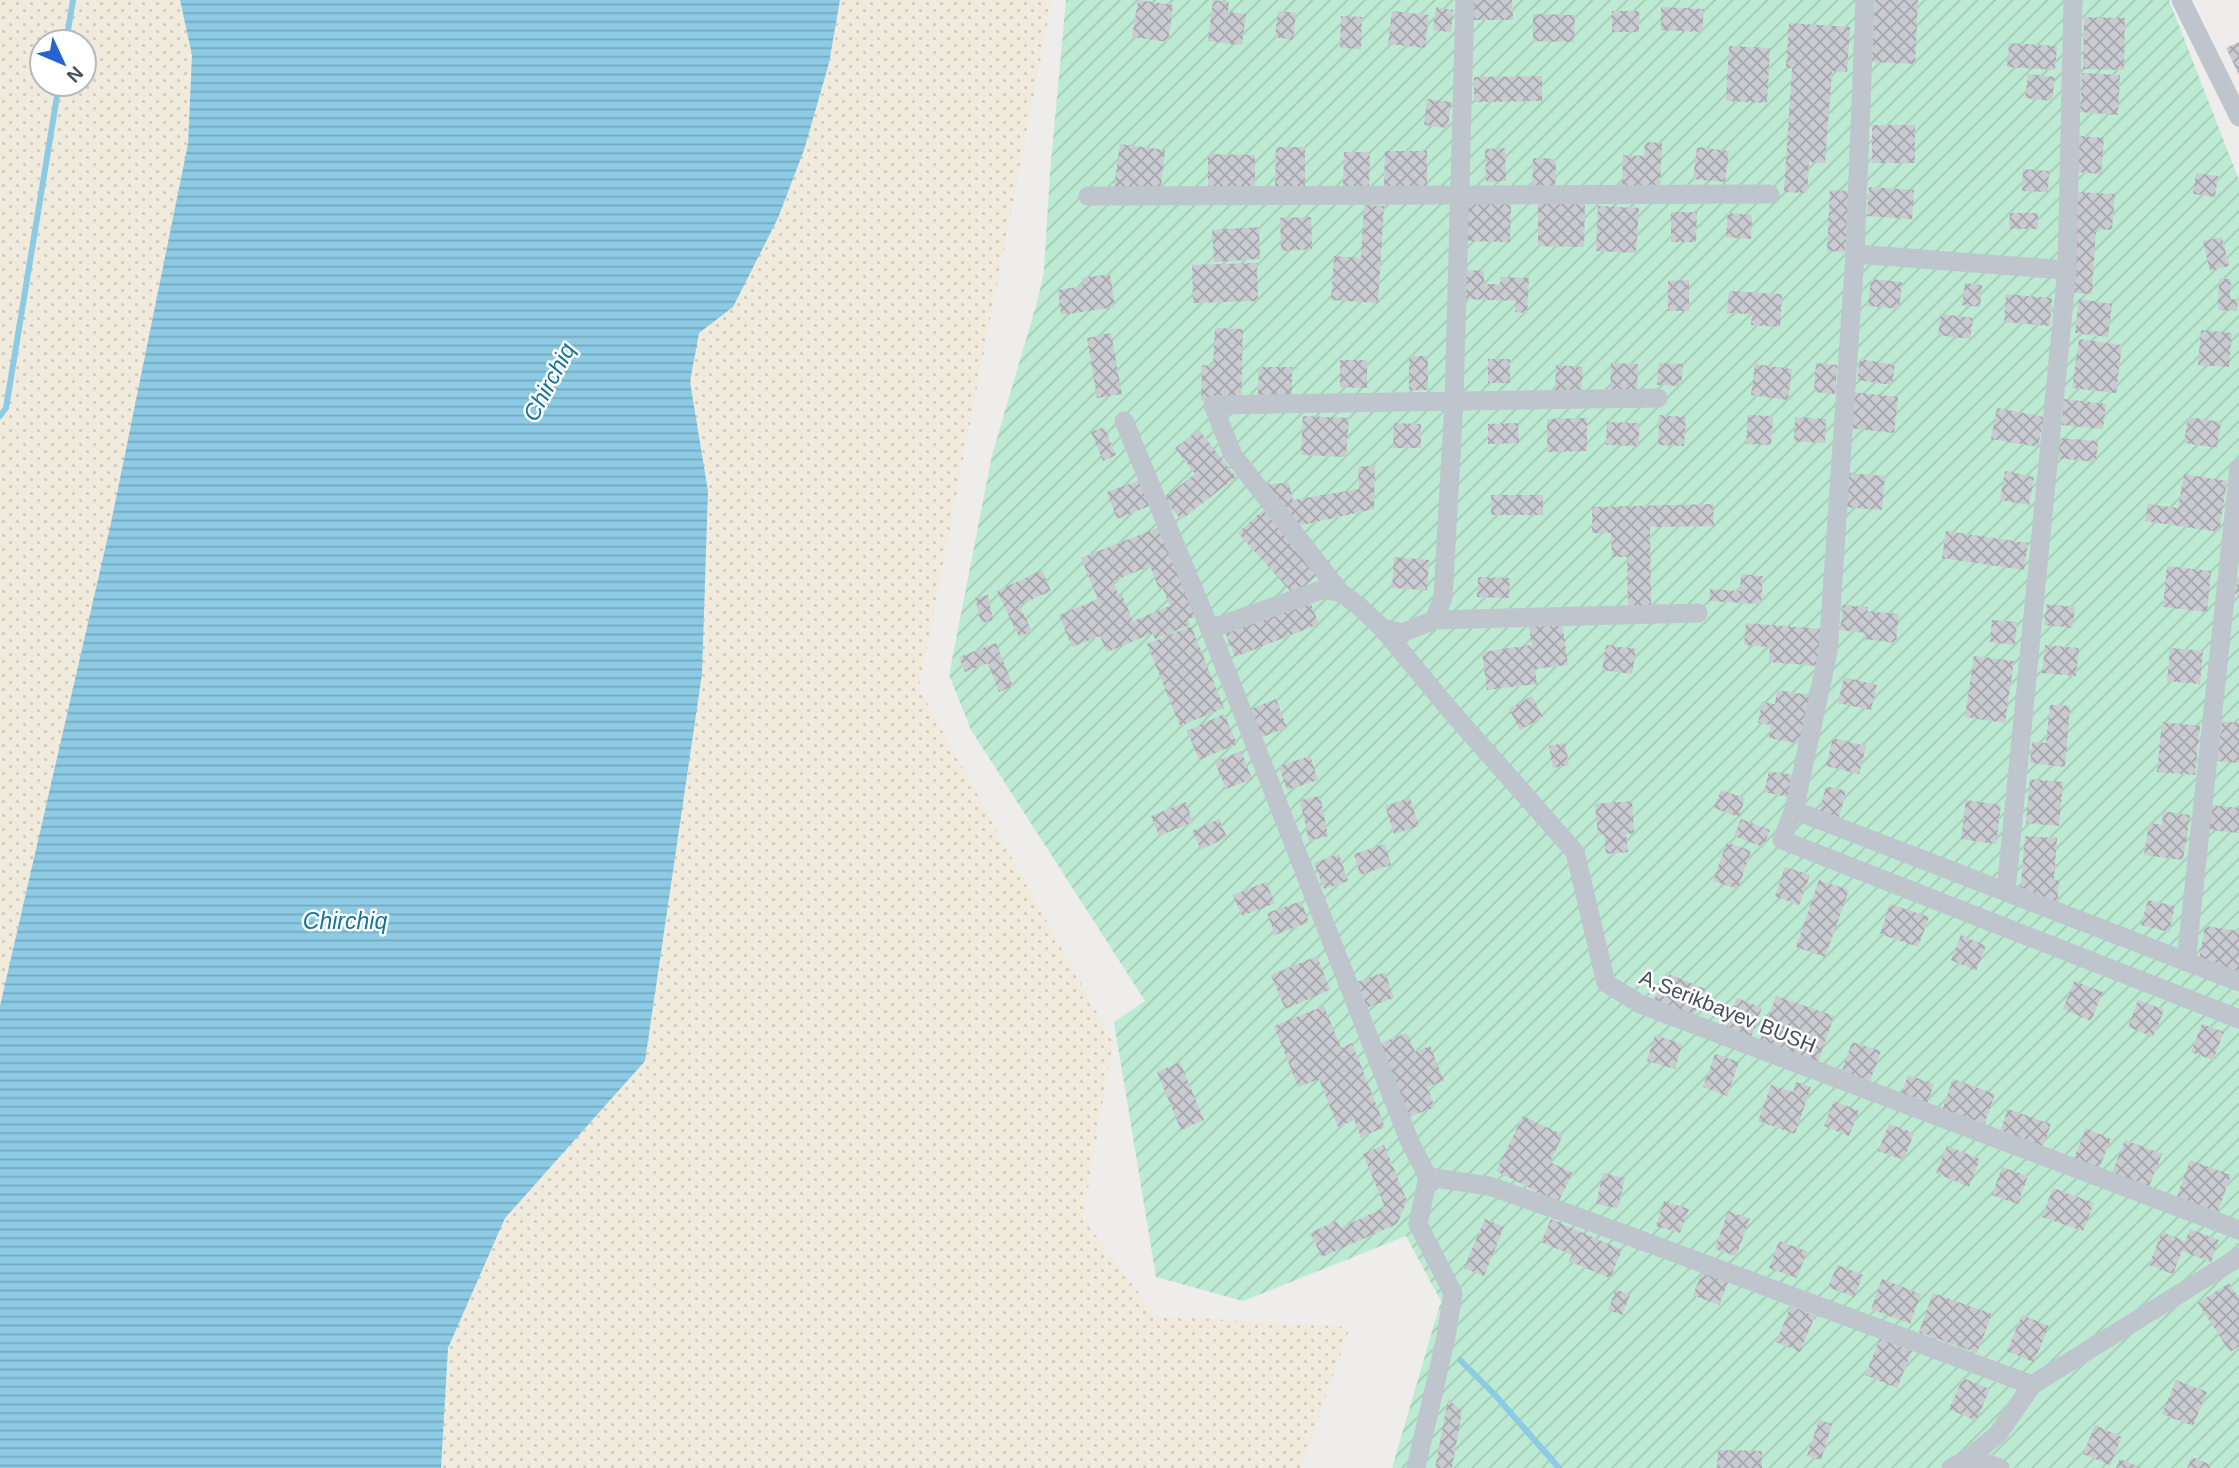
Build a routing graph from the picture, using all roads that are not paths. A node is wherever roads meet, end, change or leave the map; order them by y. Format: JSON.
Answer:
{"nodes":[{"id":1,"x":1465,"y":0,"type":"edge"},
{"id":2,"x":1865,"y":0,"type":"edge"},
{"id":3,"x":2073,"y":0,"type":"edge"},
{"id":4,"x":2181,"y":0,"type":"edge"},
{"id":5,"x":2239,"y":117,"type":"edge"},
{"id":6,"x":1770,"y":194,"type":"dead end"},
{"id":7,"x":1088,"y":196,"type":"dead end"},
{"id":8,"x":1460,"y":196,"type":"junction"},
{"id":9,"x":1855,"y":254,"type":"junction"},
{"id":10,"x":2067,"y":270,"type":"junction"},
{"id":11,"x":1657,"y":398,"type":"dead end"},
{"id":12,"x":1454,"y":401,"type":"junction"},
{"id":13,"x":1124,"y":421,"type":"dead end"},
{"id":14,"x":2239,"y":468,"type":"edge"},
{"id":15,"x":1341,"y":593,"type":"junction"},
{"id":16,"x":1698,"y":613,"type":"dead end"},
{"id":17,"x":1434,"y":620,"type":"junction"},
{"id":18,"x":1382,"y":628,"type":"junction"},
{"id":19,"x":1210,"y":629,"type":"junction"},
{"id":20,"x":1794,"y":810,"type":"junction"},
{"id":21,"x":2006,"y":891,"type":"junction"},
{"id":22,"x":2186,"y":962,"type":"junction"},
{"id":23,"x":2239,"y":982,"type":"edge"},
{"id":24,"x":2239,"y":1019,"type":"edge"},
{"id":25,"x":1428,"y":1177,"type":"junction"},
{"id":26,"x":2239,"y":1230,"type":"edge"},
{"id":27,"x":2239,"y":1257,"type":"edge"},
{"id":28,"x":2032,"y":1385,"type":"junction"},
{"id":29,"x":1969,"y":1458,"type":"junction"},
{"id":30,"x":1416,"y":1468,"type":"edge"},
{"id":31,"x":1951,"y":1468,"type":"edge"},
{"id":32,"x":2000,"y":1468,"type":"edge"}],
"edges":[{"from":1,"to":8,"type":"street"},
{"from":2,"to":9,"type":"street"},
{"from":3,"to":10,"type":"street"},
{"from":4,"to":5,"type":"street"},
{"from":6,"to":8,"type":"street"},
{"from":7,"to":8,"type":"street"},
{"from":8,"to":12,"type":"street"},
{"from":9,"to":10,"type":"street"},
{"from":9,"to":20,"type":"street"},
{"from":10,"to":21,"type":"street"},
{"from":11,"to":12,"type":"street"},
{"from":12,"to":15,"type":"street","name":"A,Serikbayev BUSH"},
{"from":12,"to":17,"type":"street"},
{"from":13,"to":19,"type":"street"},
{"from":14,"to":22,"type":"street"},
{"from":15,"to":18,"type":"street","name":"A,Serikbayev BUSH"},
{"from":15,"to":19,"type":"street"},
{"from":16,"to":17,"type":"street"},
{"from":17,"to":18,"type":"street"},
{"from":18,"to":26,"type":"street","name":"A,Serikbayev BUSH"},
{"from":19,"to":25,"type":"street"},
{"from":20,"to":21,"type":"street"},
{"from":20,"to":24,"type":"street"},
{"from":21,"to":22,"type":"street"},
{"from":22,"to":23,"type":"street"},
{"from":25,"to":28,"type":"street"},
{"from":25,"to":30,"type":"street"},
{"from":27,"to":28,"type":"street"},
{"from":28,"to":29,"type":"street"},
{"from":29,"to":31,"type":"street"},
{"from":29,"to":32,"type":"street"}]}
